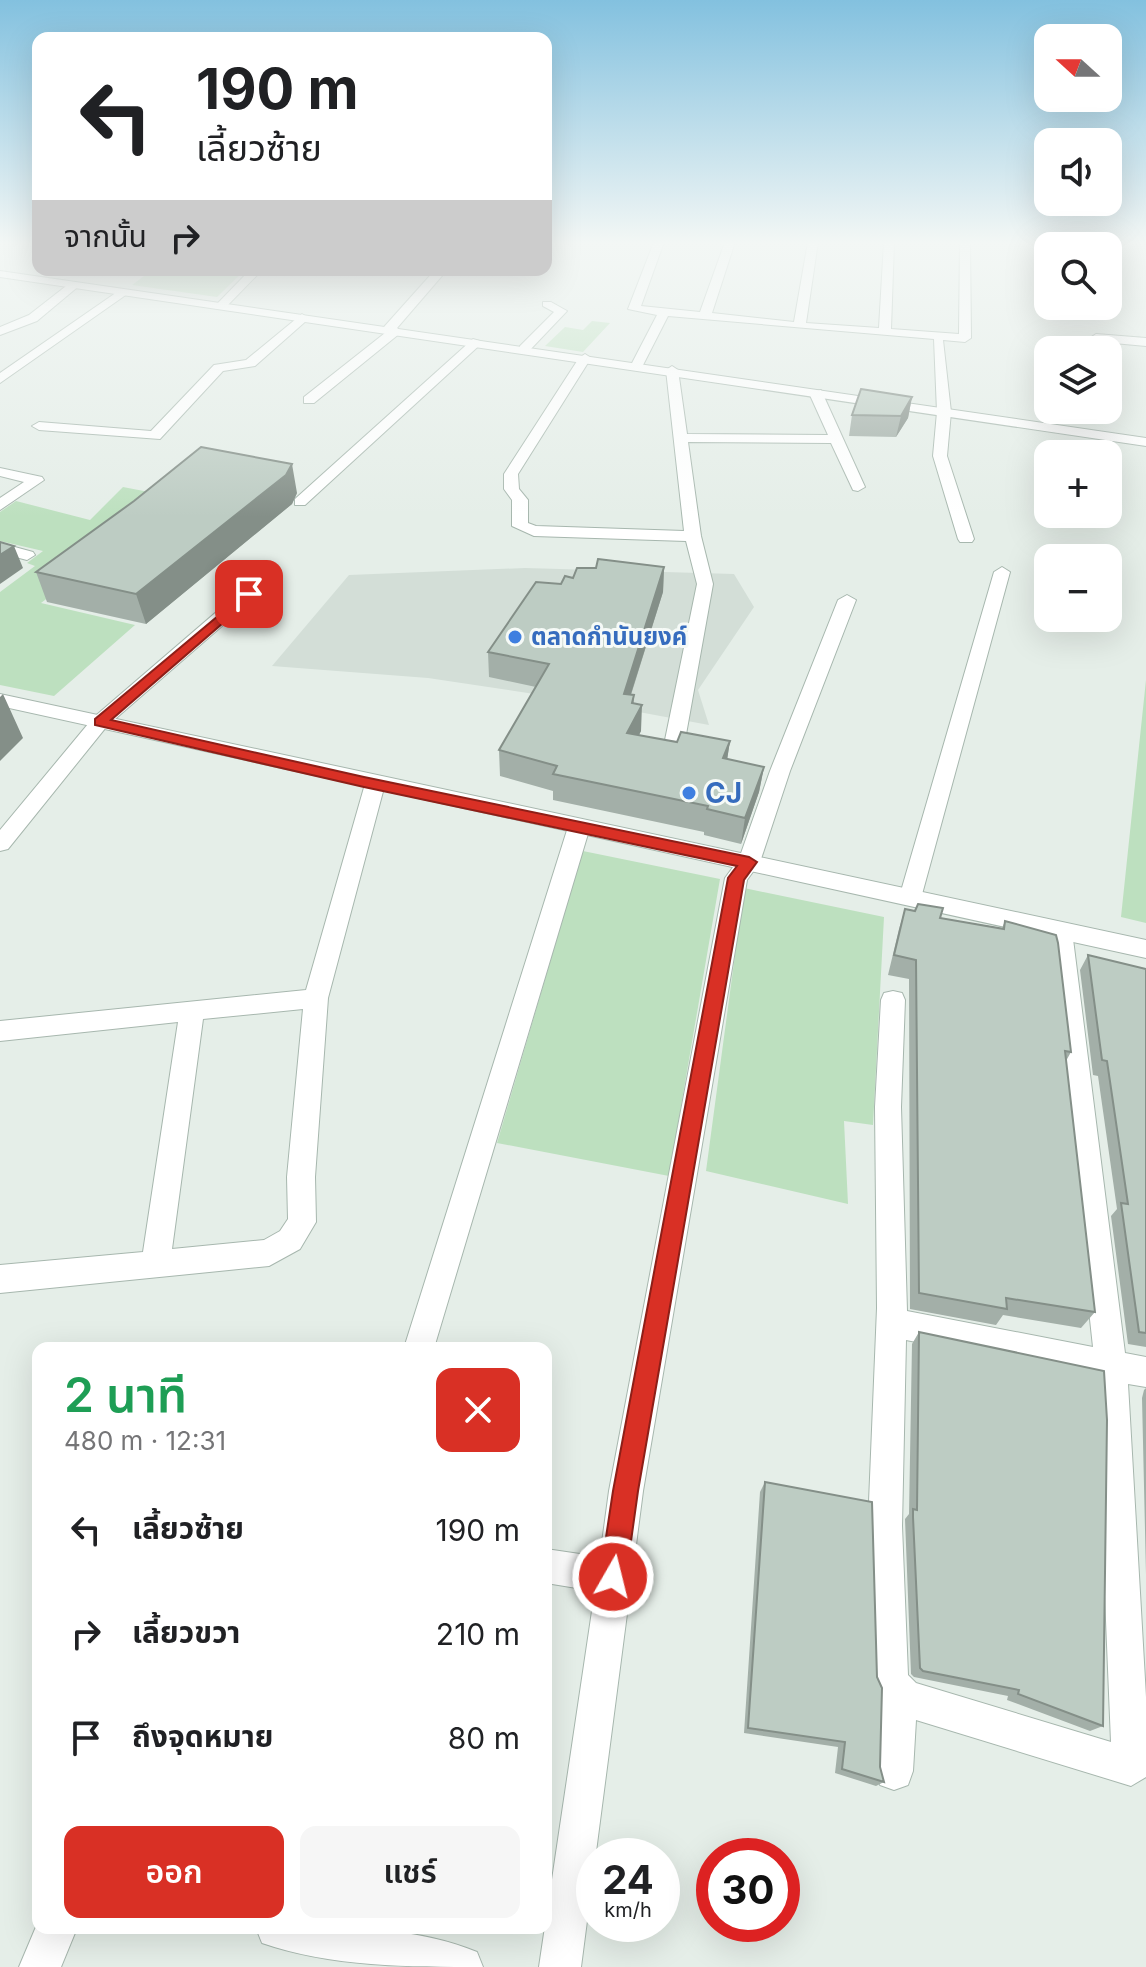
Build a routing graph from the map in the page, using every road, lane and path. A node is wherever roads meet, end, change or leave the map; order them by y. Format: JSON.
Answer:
{"nodes":[{"id":1,"x":64,"y":334,"type":"edge"},
{"id":2,"x":284,"y":334,"type":"edge"},
{"id":3,"x":388,"y":334,"type":"edge"},
{"id":4,"x":419,"y":334,"type":"edge"},
{"id":5,"x":539,"y":334,"type":"edge"},
{"id":6,"x":653,"y":334,"type":"edge"},
{"id":7,"x":898,"y":334,"type":"edge"},
{"id":8,"x":965,"y":334,"type":"edge"},
{"id":9,"x":1122,"y":340,"type":"edge"},
{"id":10,"x":477,"y":342,"type":"junction"},
{"id":11,"x":938,"y":342,"type":"dead end"},
{"id":12,"x":1146,"y":342,"type":"edge"},
{"id":13,"x":524,"y":349,"type":"junction"},
{"id":14,"x":585,"y":358,"type":"junction"},
{"id":15,"x":637,"y":365,"type":"junction"},
{"id":16,"x":672,"y":370,"type":"junction"},
{"id":17,"x":0,"y":379,"type":"edge"},
{"id":18,"x":816,"y":393,"type":"junction"},
{"id":19,"x":309,"y":400,"type":"dead end"},
{"id":20,"x":944,"y":412,"type":"junction"},
{"id":21,"x":39,"y":426,"type":"dead end"},
{"id":22,"x":679,"y":438,"type":"junction"},
{"id":23,"x":836,"y":439,"type":"junction"},
{"id":24,"x":1146,"y":442,"type":"edge"},
{"id":25,"x":0,"y":472,"type":"edge"},
{"id":26,"x":858,"y":487,"type":"dead end"},
{"id":27,"x":300,"y":502,"type":"dead end"},
{"id":28,"x":0,"y":505,"type":"edge"},
{"id":29,"x":693,"y":536,"type":"junction"},
{"id":30,"x":966,"y":539,"type":"dead end"},
{"id":31,"x":0,"y":548,"type":"edge"},
{"id":32,"x":27,"y":555,"type":"dead end"},
{"id":33,"x":1002,"y":572,"type":"dead end"},
{"id":34,"x":270,"y":575,"type":"dead end"},
{"id":35,"x":847,"y":600,"type":"dead end"},
{"id":36,"x":0,"y":700,"type":"edge"},
{"id":37,"x":100,"y":722,"type":"junction"},
{"id":38,"x":675,"y":740,"type":"edge"},
{"id":39,"x":375,"y":784,"type":"junction"},
{"id":40,"x":579,"y":827,"type":"junction"},
{"id":41,"x":0,"y":844,"type":"edge"},
{"id":42,"x":749,"y":862,"type":"junction"},
{"id":43,"x":910,"y":898,"type":"junction"},
{"id":44,"x":1060,"y":931,"type":"junction"},
{"id":45,"x":1146,"y":949,"type":"edge"},
{"id":46,"x":316,"y":998,"type":"junction"},
{"id":47,"x":893,"y":1000,"type":"dead end"},
{"id":48,"x":192,"y":1011,"type":"junction"},
{"id":49,"x":0,"y":1031,"type":"edge"},
{"id":50,"x":155,"y":1266,"type":"junction"},
{"id":51,"x":0,"y":1279,"type":"edge"},
{"id":52,"x":890,"y":1322,"type":"junction"},
{"id":53,"x":421,"y":1342,"type":"edge"},
{"id":54,"x":1111,"y":1366,"type":"junction"},
{"id":55,"x":1146,"y":1372,"type":"edge"},
{"id":56,"x":552,"y":1567,"type":"edge"},
{"id":57,"x":613,"y":1577,"type":"junction"},
{"id":58,"x":899,"y":1693,"type":"junction"},
{"id":59,"x":894,"y":1771,"type":"dead end"},
{"id":60,"x":54,"y":1934,"type":"edge"},
{"id":61,"x":305,"y":1934,"type":"edge"},
{"id":62,"x":40,"y":1967,"type":"edge"},
{"id":63,"x":462,"y":1967,"type":"edge"},
{"id":64,"x":560,"y":1967,"type":"edge"}],
"edges":[{"from":1,"to":17,"type":"street"},
{"from":2,"to":21,"type":"street"},
{"from":3,"to":19,"type":"street"},
{"from":4,"to":10,"type":"street"},
{"from":5,"to":13,"type":"street"},
{"from":6,"to":15,"type":"street"},
{"from":7,"to":8,"type":"street"},
{"from":9,"to":12,"type":"street"},
{"from":10,"to":13,"type":"street"},
{"from":10,"to":27,"type":"street"},
{"from":11,"to":20,"type":"street"},
{"from":13,"to":14,"type":"street"},
{"from":14,"to":15,"type":"street"},
{"from":14,"to":29,"type":"street"},
{"from":15,"to":16,"type":"street"},
{"from":16,"to":18,"type":"street"},
{"from":16,"to":22,"type":"street"},
{"from":18,"to":20,"type":"street"},
{"from":18,"to":23,"type":"street"},
{"from":20,"to":24,"type":"street"},
{"from":20,"to":30,"type":"street"},
{"from":22,"to":23,"type":"street"},
{"from":22,"to":29,"type":"street"},
{"from":23,"to":26,"type":"street"},
{"from":25,"to":28,"type":"street"},
{"from":29,"to":38,"type":"street"},
{"from":31,"to":32,"type":"street"},
{"from":33,"to":43,"type":"street"},
{"from":34,"to":37,"type":"street"},
{"from":35,"to":42,"type":"street"},
{"from":36,"to":37,"type":"street"},
{"from":37,"to":39,"type":"street"},
{"from":37,"to":41,"type":"street"},
{"from":39,"to":40,"type":"street"},
{"from":39,"to":46,"type":"street"},
{"from":40,"to":42,"type":"street"},
{"from":40,"to":53,"type":"street"},
{"from":42,"to":43,"type":"street"},
{"from":42,"to":57,"type":"street"},
{"from":43,"to":44,"type":"street"},
{"from":44,"to":45,"type":"street"},
{"from":44,"to":54,"type":"street"},
{"from":46,"to":48,"type":"street"},
{"from":46,"to":50,"type":"street"},
{"from":47,"to":52,"type":"street"},
{"from":48,"to":49,"type":"street"},
{"from":48,"to":50,"type":"street"},
{"from":50,"to":51,"type":"street"},
{"from":52,"to":54,"type":"street"},
{"from":52,"to":58,"type":"street"},
{"from":54,"to":55,"type":"street"},
{"from":54,"to":58,"type":"street"},
{"from":56,"to":57,"type":"street"},
{"from":57,"to":64,"type":"street"},
{"from":58,"to":59,"type":"street"},
{"from":60,"to":62,"type":"street"},
{"from":61,"to":63,"type":"street"}]}
